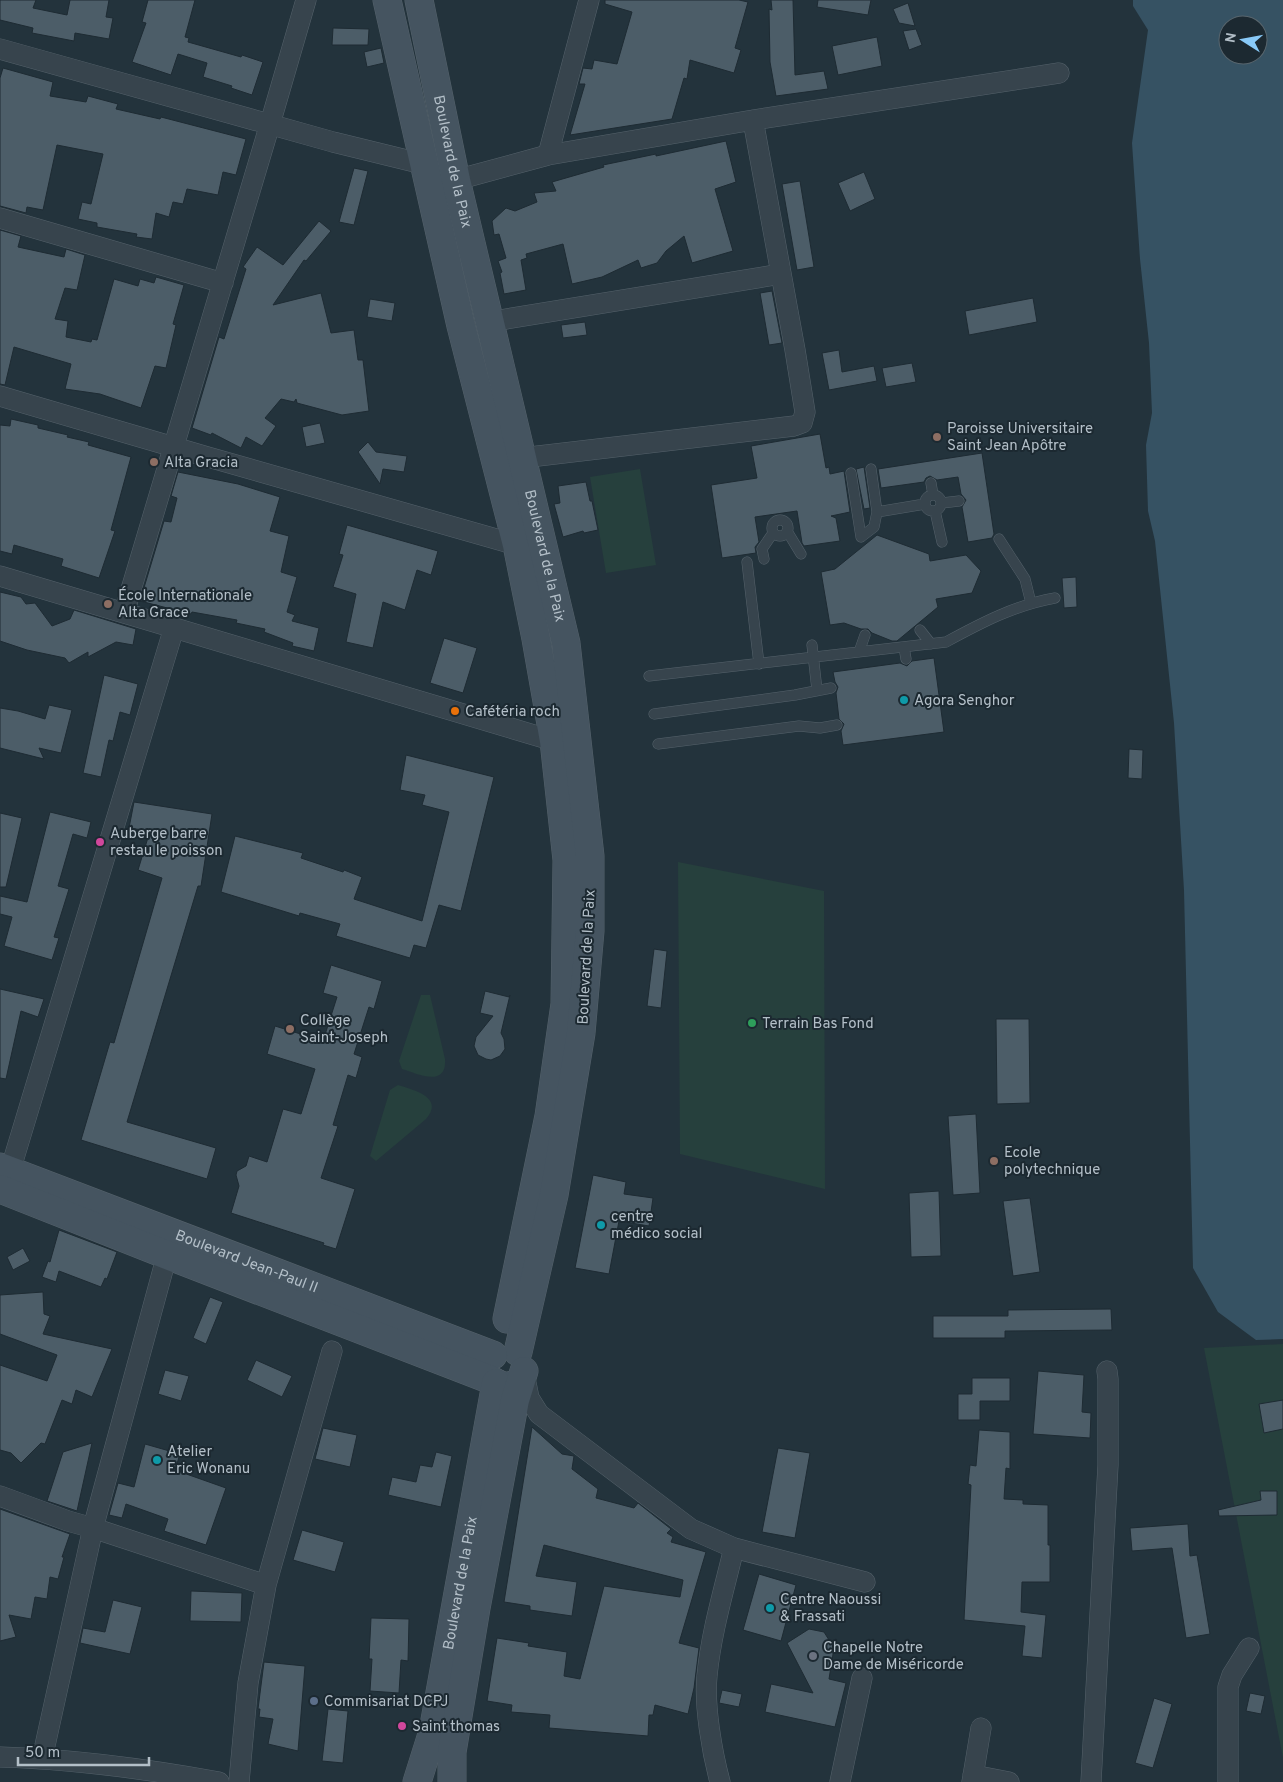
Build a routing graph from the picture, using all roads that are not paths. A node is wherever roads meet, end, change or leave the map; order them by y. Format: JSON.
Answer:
{"nodes":[{"id":1,"x":306,"y":0,"type":"edge"},
{"id":2,"x":387,"y":0,"type":"edge"},
{"id":3,"x":419,"y":0,"type":"edge"},
{"id":4,"x":589,"y":0,"type":"edge"},
{"id":5,"x":0,"y":49,"type":"edge"},
{"id":6,"x":1059,"y":73,"type":"dead end"},
{"id":7,"x":753,"y":120,"type":"junction"},
{"id":8,"x":270,"y":124,"type":"junction"},
{"id":9,"x":548,"y":155,"type":"junction"},
{"id":10,"x":423,"y":164,"type":"junction"},
{"id":11,"x":456,"y":180,"type":"junction"},
{"id":12,"x":0,"y":218,"type":"edge"},
{"id":13,"x":781,"y":274,"type":"junction"},
{"id":14,"x":222,"y":284,"type":"junction"},
{"id":15,"x":488,"y":322,"type":"junction"},
{"id":16,"x":0,"y":396,"type":"edge"},
{"id":17,"x":173,"y":447,"type":"junction"},
{"id":18,"x":521,"y":458,"type":"junction"},
{"id":19,"x":871,"y":469,"type":"dead end"},
{"id":20,"x":851,"y":473,"type":"dead end"},
{"id":21,"x":931,"y":483,"type":"dead end"},
{"id":22,"x":933,"y":495,"type":"junction"},
{"id":23,"x":959,"y":501,"type":"dead end"},
{"id":24,"x":925,"y":504,"type":"junction"},
{"id":25,"x":938,"y":507,"type":"junction"},
{"id":26,"x":877,"y":512,"type":"junction"},
{"id":27,"x":787,"y":531,"type":"junction"},
{"id":28,"x":773,"y":533,"type":"junction"},
{"id":29,"x":999,"y":540,"type":"dead end"},
{"id":30,"x":529,"y":542,"type":"junction"},
{"id":31,"x":942,"y":542,"type":"dead end"},
{"id":32,"x":800,"y":554,"type":"dead end"},
{"id":33,"x":764,"y":560,"type":"dead end"},
{"id":34,"x":747,"y":562,"type":"dead end"},
{"id":35,"x":0,"y":576,"type":"edge"},
{"id":36,"x":1055,"y":598,"type":"dead end"},
{"id":37,"x":1031,"y":602,"type":"junction"},
{"id":38,"x":124,"y":613,"type":"junction"},
{"id":39,"x":174,"y":628,"type":"junction"},
{"id":40,"x":920,"y":630,"type":"dead end"},
{"id":41,"x":865,"y":635,"type":"dead end"},
{"id":42,"x":931,"y":644,"type":"junction"},
{"id":43,"x":812,"y":645,"type":"dead end"},
{"id":44,"x":904,"y":647,"type":"junction"},
{"id":45,"x":859,"y":652,"type":"junction"},
{"id":46,"x":814,"y":658,"type":"junction"},
{"id":47,"x":906,"y":659,"type":"dead end"},
{"id":48,"x":759,"y":664,"type":"junction"},
{"id":49,"x":649,"y":676,"type":"dead end"},
{"id":50,"x":831,"y":688,"type":"dead end"},
{"id":51,"x":817,"y":690,"type":"junction"},
{"id":52,"x":654,"y":714,"type":"dead end"},
{"id":53,"x":837,"y":725,"type":"dead end"},
{"id":54,"x":554,"y":741,"type":"junction"},
{"id":55,"x":658,"y":744,"type":"dead end"},
{"id":56,"x":558,"y":1118,"type":"junction"},
{"id":57,"x":2,"y":1182,"type":"edge"},
{"id":58,"x":166,"y":1255,"type":"junction"},
{"id":59,"x":332,"y":1351,"type":"dead end"},
{"id":60,"x":506,"y":1368,"type":"junction"},
{"id":61,"x":1107,"y":1372,"type":"dead end"},
{"id":62,"x":0,"y":1496,"type":"edge"},
{"id":63,"x":93,"y":1528,"type":"junction"},
{"id":64,"x":734,"y":1548,"type":"junction"},
{"id":65,"x":865,"y":1582,"type":"dead end"},
{"id":66,"x":266,"y":1585,"type":"junction"},
{"id":67,"x":1249,"y":1648,"type":"dead end"},
{"id":68,"x":862,"y":1678,"type":"dead end"},
{"id":69,"x":981,"y":1728,"type":"dead end"},
{"id":70,"x":0,"y":1757,"type":"edge"},
{"id":71,"x":42,"y":1759,"type":"junction"},
{"id":72,"x":972,"y":1779,"type":"edge"},
{"id":73,"x":219,"y":1782,"type":"edge"},
{"id":74,"x":239,"y":1782,"type":"edge"},
{"id":75,"x":417,"y":1782,"type":"edge"},
{"id":76,"x":452,"y":1782,"type":"edge"},
{"id":77,"x":720,"y":1782,"type":"edge"},
{"id":78,"x":840,"y":1782,"type":"edge"},
{"id":79,"x":1009,"y":1782,"type":"edge"},
{"id":80,"x":1091,"y":1782,"type":"edge"},
{"id":81,"x":1228,"y":1782,"type":"edge"}],
"edges":[{"from":1,"to":8,"type":"street"},
{"from":2,"to":10,"type":"main road","name":"Boulevard de la Paix"},
{"from":3,"to":11,"type":"main road","name":"Boulevard de la Paix"},
{"from":4,"to":9,"type":"street"},
{"from":5,"to":8,"type":"street"},
{"from":6,"to":7,"type":"street"},
{"from":7,"to":9,"type":"street"},
{"from":7,"to":13,"type":"street"},
{"from":8,"to":10,"type":"street"},
{"from":8,"to":14,"type":"street"},
{"from":9,"to":11,"type":"street"},
{"from":10,"to":30,"type":"main road","name":"Boulevard de la Paix"},
{"from":11,"to":15,"type":"main road","name":"Boulevard de la Paix"},
{"from":12,"to":14,"type":"street"},
{"from":13,"to":15,"type":"street"},
{"from":13,"to":18,"type":"street"},
{"from":14,"to":17,"type":"street"},
{"from":15,"to":18,"type":"main road","name":"Boulevard de la Paix"},
{"from":16,"to":17,"type":"street"},
{"from":17,"to":30,"type":"street"},
{"from":17,"to":38,"type":"street"},
{"from":18,"to":30,"type":"main road","name":"Boulevard de la Paix"},
{"from":19,"to":26,"type":"lane"},
{"from":20,"to":26,"type":"lane"},
{"from":21,"to":22,"type":"lane"},
{"from":22,"to":24,"type":"lane"},
{"from":22,"to":25,"type":"lane"},
{"from":23,"to":25,"type":"lane"},
{"from":24,"to":25,"type":"lane"},
{"from":24,"to":26,"type":"lane"},
{"from":25,"to":31,"type":"lane"},
{"from":27,"to":28,"type":"lane"},
{"from":27,"to":28,"type":"lane"},
{"from":27,"to":32,"type":"lane"},
{"from":28,"to":33,"type":"lane"},
{"from":29,"to":37,"type":"lane"},
{"from":30,"to":54,"type":"main road","name":"Boulevard de la Paix"},
{"from":30,"to":56,"type":"main road","name":"Boulevard de la Paix"},
{"from":34,"to":48,"type":"lane"},
{"from":35,"to":38,"type":"street"},
{"from":36,"to":37,"type":"lane"},
{"from":37,"to":42,"type":"lane"},
{"from":38,"to":39,"type":"street"},
{"from":39,"to":54,"type":"street"},
{"from":39,"to":57,"type":"street"},
{"from":40,"to":42,"type":"lane"},
{"from":41,"to":45,"type":"lane"},
{"from":42,"to":44,"type":"lane"},
{"from":43,"to":46,"type":"lane"},
{"from":44,"to":45,"type":"lane"},
{"from":44,"to":47,"type":"lane"},
{"from":45,"to":46,"type":"lane"},
{"from":46,"to":48,"type":"lane"},
{"from":46,"to":51,"type":"lane"},
{"from":48,"to":49,"type":"lane"},
{"from":50,"to":51,"type":"lane"},
{"from":51,"to":52,"type":"lane"},
{"from":53,"to":55,"type":"lane"},
{"from":54,"to":56,"type":"main road","name":"Boulevard de la Paix"},
{"from":56,"to":60,"type":"main road","name":"Boulevard de la Paix"},
{"from":57,"to":58,"type":"main road","name":"Boulevard Jean-Paul II"},
{"from":57,"to":60,"type":"main road","name":"Boulevard Jean-Paul II"},
{"from":58,"to":60,"type":"main road","name":"Boulevard Jean-Paul II"},
{"from":58,"to":63,"type":"street"},
{"from":59,"to":66,"type":"street"},
{"from":60,"to":64,"type":"street"},
{"from":60,"to":75,"type":"main road","name":"Boulevard de la Paix"},
{"from":60,"to":76,"type":"main road","name":"Boulevard de la Paix"},
{"from":61,"to":80,"type":"street"},
{"from":62,"to":63,"type":"street"},
{"from":63,"to":66,"type":"street"},
{"from":63,"to":71,"type":"street"},
{"from":64,"to":65,"type":"street"},
{"from":64,"to":77,"type":"street"},
{"from":66,"to":74,"type":"street"},
{"from":67,"to":81,"type":"street"},
{"from":68,"to":78,"type":"street"},
{"from":69,"to":72,"type":"street"},
{"from":70,"to":71,"type":"street"},
{"from":71,"to":73,"type":"street"},
{"from":72,"to":79,"type":"street"}]}
